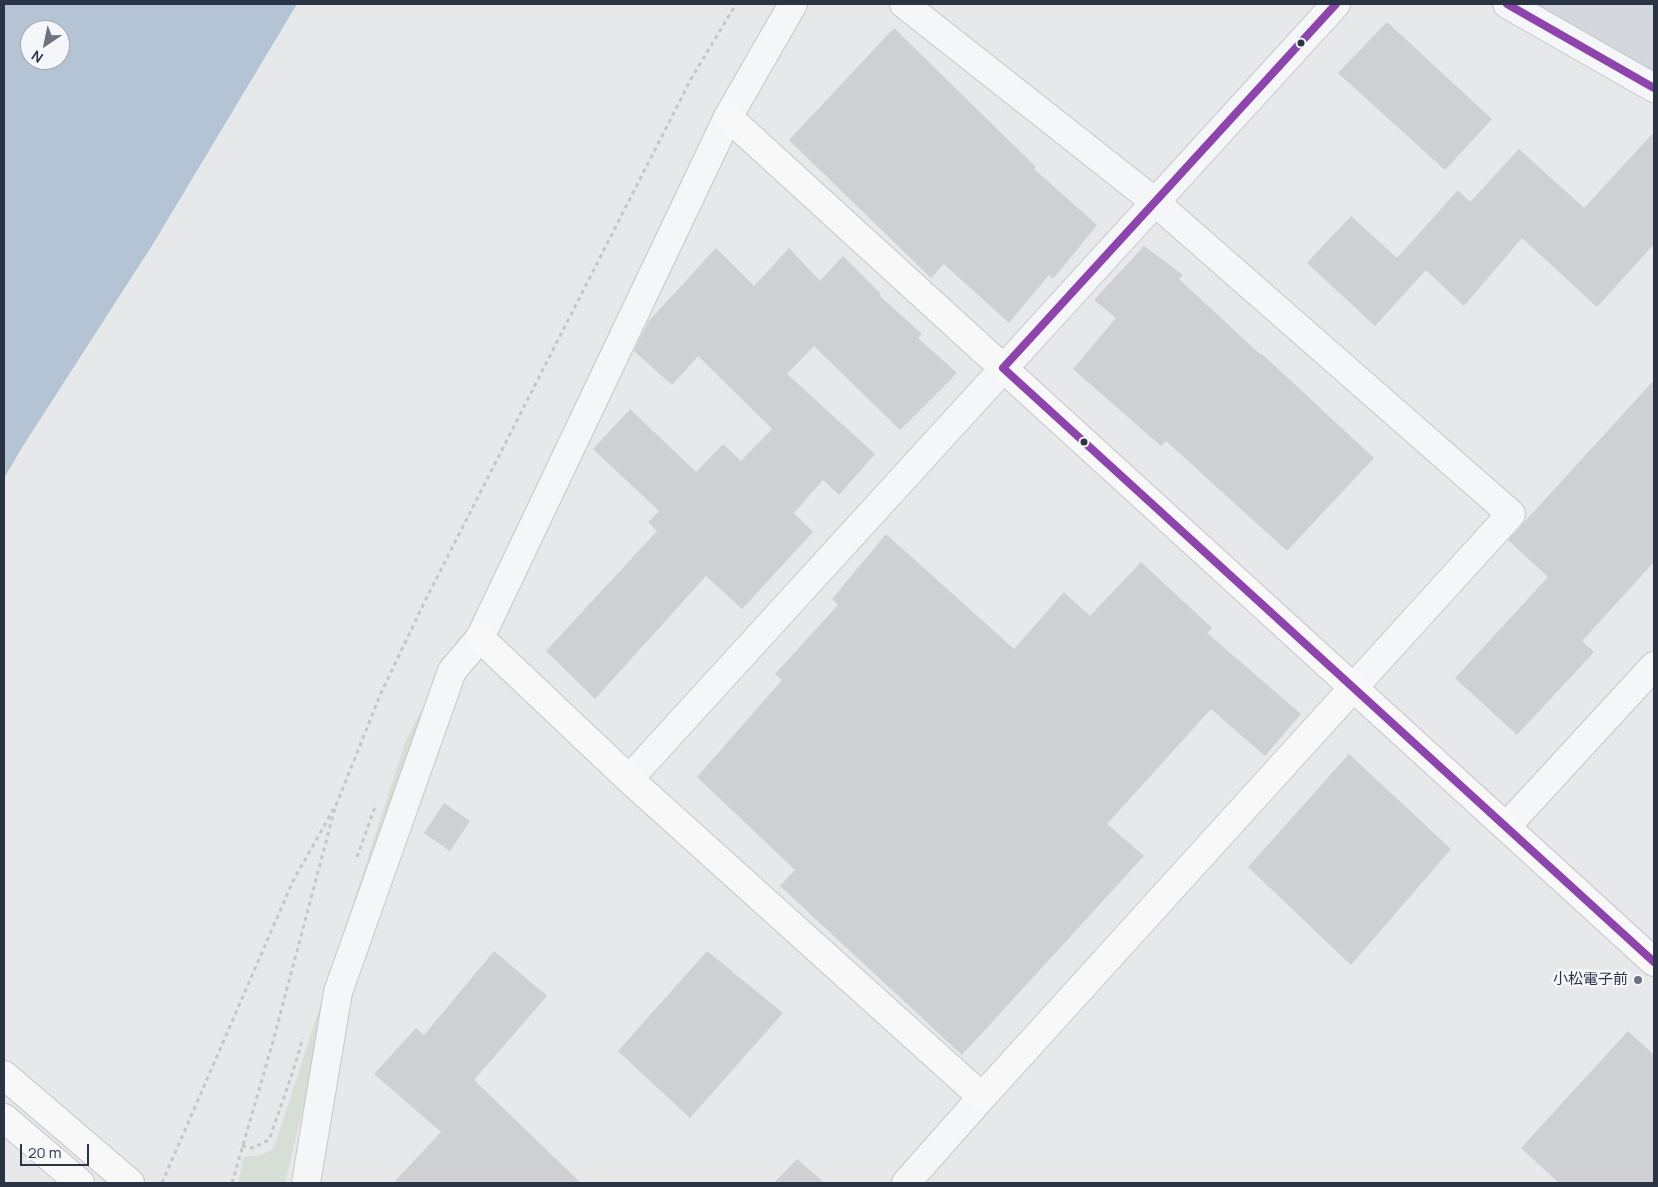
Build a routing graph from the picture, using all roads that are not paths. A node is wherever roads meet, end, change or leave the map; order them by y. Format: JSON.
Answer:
{"nodes":[{"id":1,"x":793,"y":4,"type":"edge"},
{"id":2,"x":904,"y":4,"type":"edge"},
{"id":3,"x":1336,"y":4,"type":"edge"},
{"id":4,"x":1507,"y":4,"type":"edge"},
{"id":5,"x":1654,"y":88,"type":"edge"},
{"id":6,"x":728,"y":117,"type":"junction"},
{"id":7,"x":1155,"y":202,"type":"junction"},
{"id":8,"x":1004,"y":368,"type":"junction"},
{"id":9,"x":480,"y":638,"type":"junction"},
{"id":10,"x":1654,"y":666,"type":"edge"},
{"id":11,"x":1353,"y":688,"type":"junction"},
{"id":12,"x":629,"y":779,"type":"junction"},
{"id":13,"x":1506,"y":827,"type":"junction"},
{"id":14,"x":1654,"y":962,"type":"edge"},
{"id":15,"x":4,"y":1075,"type":"edge"},
{"id":16,"x":982,"y":1097,"type":"junction"},
{"id":17,"x":4,"y":1118,"type":"edge"},
{"id":18,"x":80,"y":1183,"type":"edge"},
{"id":19,"x":130,"y":1183,"type":"edge"},
{"id":20,"x":306,"y":1183,"type":"edge"},
{"id":21,"x":906,"y":1183,"type":"edge"}],
"edges":[{"from":1,"to":6,"type":"street"},
{"from":2,"to":7,"type":"street"},
{"from":3,"to":7,"type":"street"},
{"from":4,"to":5,"type":"street"},
{"from":6,"to":8,"type":"street"},
{"from":6,"to":9,"type":"street"},
{"from":7,"to":8,"type":"street"},
{"from":7,"to":11,"type":"street"},
{"from":8,"to":11,"type":"street"},
{"from":8,"to":12,"type":"street"},
{"from":9,"to":12,"type":"street"},
{"from":9,"to":20,"type":"street"},
{"from":10,"to":13,"type":"street"},
{"from":11,"to":13,"type":"street"},
{"from":11,"to":16,"type":"street"},
{"from":12,"to":16,"type":"street"},
{"from":13,"to":14,"type":"street"},
{"from":15,"to":19,"type":"street"},
{"from":16,"to":21,"type":"street"},
{"from":17,"to":18,"type":"street"}]}
